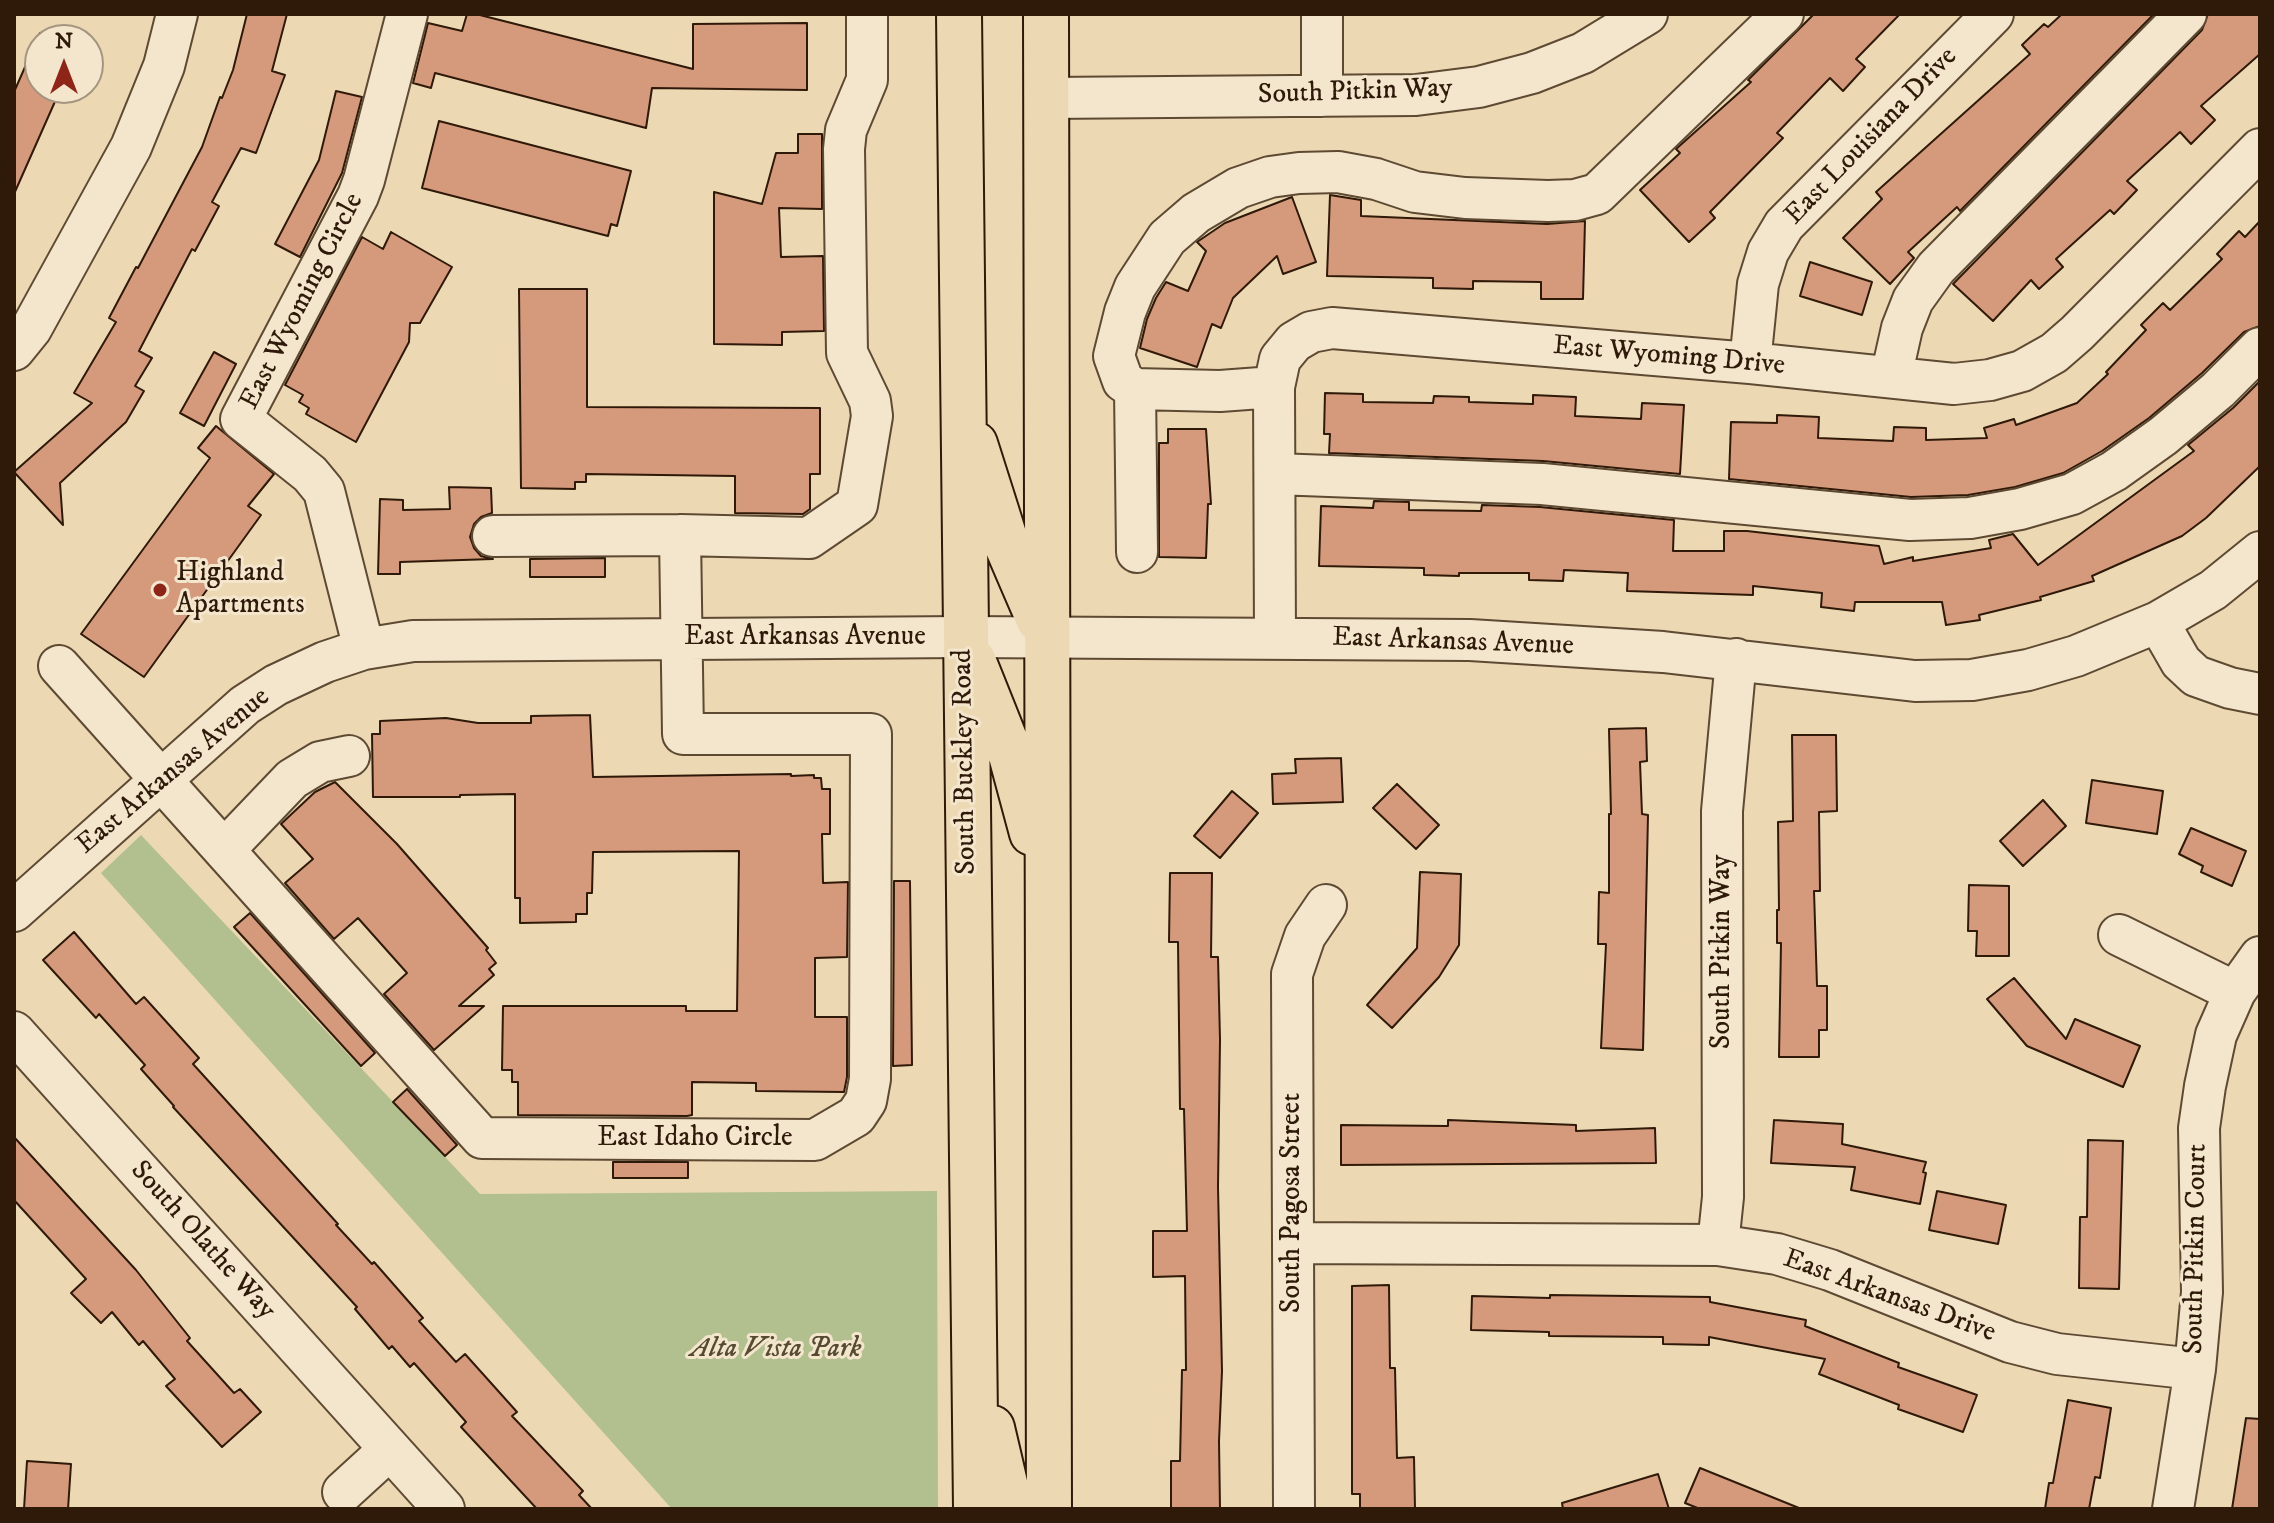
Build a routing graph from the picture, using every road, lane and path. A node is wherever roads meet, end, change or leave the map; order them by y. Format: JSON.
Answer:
{"nodes":[{"id":1,"x":177,"y":14,"type":"edge"},
{"id":2,"x":407,"y":14,"type":"edge"},
{"id":3,"x":867,"y":14,"type":"edge"},
{"id":4,"x":959,"y":14,"type":"edge"},
{"id":5,"x":1046,"y":14,"type":"edge"},
{"id":6,"x":1322,"y":14,"type":"edge"},
{"id":7,"x":1647,"y":14,"type":"edge"},
{"id":8,"x":1783,"y":14,"type":"edge"},
{"id":9,"x":1993,"y":14,"type":"edge"},
{"id":10,"x":2186,"y":14,"type":"edge"},
{"id":11,"x":1322,"y":96,"type":"junction"},
{"id":12,"x":1046,"y":98,"type":"junction"},
{"id":13,"x":2260,"y":149,"type":"edge"},
{"id":14,"x":2260,"y":348,"type":"edge"},
{"id":15,"x":14,"y":350,"type":"edge"},
{"id":16,"x":1750,"y":363,"type":"junction"},
{"id":17,"x":1891,"y":377,"type":"junction"},
{"id":18,"x":1274,"y":387,"type":"junction"},
{"id":19,"x":1135,"y":389,"type":"junction"},
{"id":20,"x":962,"y":404,"type":"junction"},
{"id":21,"x":1276,"y":474,"type":"junction"},
{"id":22,"x":680,"y":535,"type":"junction"},
{"id":23,"x":501,"y":536,"type":"dead end"},
{"id":24,"x":1137,"y":552,"type":"dead end"},
{"id":25,"x":2260,"y":552,"type":"edge"},
{"id":26,"x":2158,"y":622,"type":"junction"},
{"id":27,"x":964,"y":637,"type":"junction"},
{"id":28,"x":682,"y":638,"type":"junction"},
{"id":29,"x":1048,"y":639,"type":"junction"},
{"id":30,"x":1275,"y":639,"type":"junction"},
{"id":31,"x":364,"y":649,"type":"junction"},
{"id":32,"x":1736,"y":659,"type":"junction"},
{"id":33,"x":59,"y":666,"type":"dead end"},
{"id":34,"x":2260,"y":694,"type":"edge"},
{"id":35,"x":349,"y":756,"type":"dead end"},
{"id":36,"x":162,"y":778,"type":"junction"},
{"id":37,"x":225,"y":849,"type":"junction"},
{"id":38,"x":1048,"y":894,"type":"junction"},
{"id":39,"x":1326,"y":905,"type":"dead end"},
{"id":40,"x":14,"y":911,"type":"edge"},
{"id":41,"x":2119,"y":935,"type":"dead end"},
{"id":42,"x":2260,"y":957,"type":"edge"},
{"id":43,"x":2235,"y":992,"type":"junction"},
{"id":44,"x":14,"y":1032,"type":"edge"},
{"id":45,"x":1293,"y":1243,"type":"junction"},
{"id":46,"x":1718,"y":1245,"type":"junction"},
{"id":47,"x":974,"y":1352,"type":"junction"},
{"id":48,"x":2195,"y":1369,"type":"junction"},
{"id":49,"x":390,"y":1449,"type":"junction"},
{"id":50,"x":343,"y":1492,"type":"dead end"},
{"id":51,"x":444,"y":1509,"type":"edge"},
{"id":52,"x":976,"y":1509,"type":"edge"},
{"id":53,"x":1011,"y":1509,"type":"edge"},
{"id":54,"x":1049,"y":1509,"type":"edge"},
{"id":55,"x":1294,"y":1509,"type":"edge"},
{"id":56,"x":2173,"y":1509,"type":"edge"}],
"edges":[{"from":1,"to":15,"type":"street"},
{"from":2,"to":31,"type":"street","name":"East Wyoming Circle"},
{"from":3,"to":22,"type":"street"},
{"from":4,"to":20,"type":"main road","name":"South Buckley Road"},
{"from":5,"to":12,"type":"main road"},
{"from":6,"to":11,"type":"street"},
{"from":7,"to":11,"type":"street","name":"South Pitkin Way"},
{"from":8,"to":19,"type":"street"},
{"from":9,"to":16,"type":"street","name":"East Louisiana Drive"},
{"from":10,"to":17,"type":"street"},
{"from":11,"to":12,"type":"street","name":"South Pitkin Way"},
{"from":12,"to":29,"type":"main road"},
{"from":13,"to":17,"type":"street","name":"East Wyoming Drive"},
{"from":14,"to":21,"type":"street"},
{"from":16,"to":17,"type":"street","name":"East Wyoming Drive"},
{"from":16,"to":18,"type":"street","name":"East Wyoming Drive"},
{"from":18,"to":19,"type":"street"},
{"from":18,"to":21,"type":"street","name":"East Wyoming Drive"},
{"from":19,"to":24,"type":"street"},
{"from":20,"to":27,"type":"main road","name":"South Buckley Road"},
{"from":20,"to":29,"type":"main road"},
{"from":21,"to":30,"type":"street","name":"East Wyoming Drive"},
{"from":22,"to":23,"type":"street"},
{"from":22,"to":28,"type":"street"},
{"from":25,"to":26,"type":"street","name":"East Arkansas Avenue"},
{"from":26,"to":32,"type":"street","name":"East Arkansas Avenue"},
{"from":26,"to":34,"type":"street"},
{"from":27,"to":28,"type":"street","name":"East Arkansas Avenue"},
{"from":27,"to":29,"type":"street","name":"East Arkansas Avenue"},
{"from":27,"to":38,"type":"main road"},
{"from":27,"to":47,"type":"main road","name":"South Buckley Road"},
{"from":28,"to":31,"type":"street","name":"East Arkansas Avenue"},
{"from":28,"to":37,"type":"street","name":"East Idaho Circle"},
{"from":29,"to":30,"type":"street","name":"East Arkansas Avenue"},
{"from":29,"to":38,"type":"main road"},
{"from":30,"to":32,"type":"street","name":"East Arkansas Avenue"},
{"from":31,"to":36,"type":"street","name":"East Arkansas Avenue"},
{"from":32,"to":46,"type":"street","name":"South Pitkin Way"},
{"from":33,"to":36,"type":"street","name":"East Idaho Circle"},
{"from":35,"to":37,"type":"street"},
{"from":36,"to":37,"type":"street","name":"East Idaho Circle"},
{"from":36,"to":40,"type":"street","name":"East Arkansas Avenue"},
{"from":38,"to":54,"type":"main road"},
{"from":39,"to":45,"type":"street","name":"South Pagosa Street"},
{"from":41,"to":43,"type":"street"},
{"from":42,"to":43,"type":"street","name":"South Pitkin Court"},
{"from":43,"to":48,"type":"street","name":"South Pitkin Court"},
{"from":44,"to":49,"type":"street","name":"South Olathe Way"},
{"from":45,"to":46,"type":"street","name":"East Arkansas Drive"},
{"from":45,"to":55,"type":"street","name":"South Pagosa Street"},
{"from":46,"to":48,"type":"street","name":"East Arkansas Drive"},
{"from":47,"to":52,"type":"main road","name":"South Buckley Road"},
{"from":47,"to":53,"type":"main road"},
{"from":48,"to":56,"type":"street","name":"South Pitkin Court"},
{"from":49,"to":50,"type":"street"},
{"from":49,"to":51,"type":"street","name":"South Olathe Way"}]}
